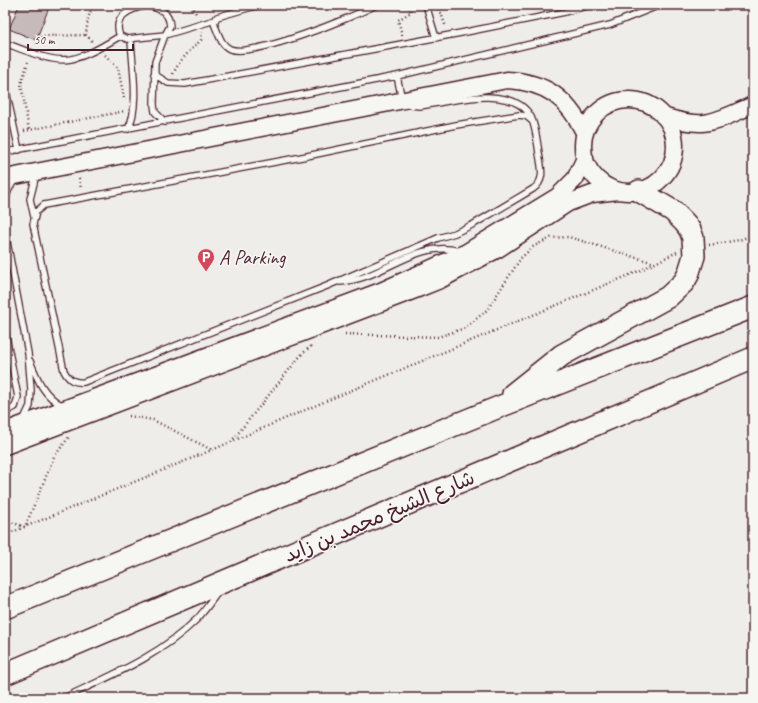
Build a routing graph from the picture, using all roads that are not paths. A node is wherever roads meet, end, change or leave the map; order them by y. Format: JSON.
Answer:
{"nodes":[{"id":1,"x":259,"y":5,"type":"edge"},
{"id":2,"x":376,"y":5,"type":"edge"},
{"id":3,"x":426,"y":5,"type":"edge"},
{"id":4,"x":591,"y":5,"type":"edge"},
{"id":5,"x":660,"y":5,"type":"edge"},
{"id":6,"x":215,"y":20,"type":"junction"},
{"id":7,"x":165,"y":35,"type":"junction"},
{"id":8,"x":120,"y":36,"type":"junction"},
{"id":9,"x":436,"y":38,"type":"junction"},
{"id":10,"x":131,"y":39,"type":"junction"},
{"id":11,"x":5,"y":43,"type":"edge"},
{"id":12,"x":154,"y":74,"type":"junction"},
{"id":13,"x":397,"y":76,"type":"junction"},
{"id":14,"x":5,"y":86,"type":"edge"},
{"id":15,"x":402,"y":100,"type":"junction"},
{"id":16,"x":753,"y":105,"type":"edge"},
{"id":17,"x":663,"y":116,"type":"junction"},
{"id":18,"x":532,"y":121,"type":"junction"},
{"id":19,"x":165,"y":122,"type":"junction"},
{"id":20,"x":128,"y":129,"type":"junction"},
{"id":21,"x":584,"y":132,"type":"junction"},
{"id":22,"x":19,"y":150,"type":"junction"},
{"id":23,"x":5,"y":152,"type":"edge"},
{"id":24,"x":584,"y":158,"type":"junction"},
{"id":25,"x":37,"y":171,"type":"junction"},
{"id":26,"x":11,"y":177,"type":"edge"},
{"id":27,"x":618,"y":191,"type":"junction"},
{"id":28,"x":639,"y":191,"type":"junction"},
{"id":29,"x":5,"y":200,"type":"edge"},
{"id":30,"x":34,"y":218,"type":"junction"},
{"id":31,"x":5,"y":231,"type":"edge"},
{"id":32,"x":465,"y":253,"type":"junction"},
{"id":33,"x":335,"y":282,"type":"junction"},
{"id":34,"x":753,"y":307,"type":"edge"},
{"id":35,"x":5,"y":331,"type":"edge"},
{"id":36,"x":28,"y":353,"type":"junction"},
{"id":37,"x":753,"y":358,"type":"edge"},
{"id":38,"x":498,"y":407,"type":"junction"},
{"id":39,"x":68,"y":408,"type":"junction"},
{"id":40,"x":5,"y":412,"type":"edge"},
{"id":41,"x":11,"y":429,"type":"edge"},
{"id":42,"x":5,"y":446,"type":"edge"},
{"id":43,"x":226,"y":581,"type":"junction"},
{"id":44,"x":5,"y":608,"type":"edge"},
{"id":45,"x":5,"y":674,"type":"edge"},
{"id":46,"x":64,"y":698,"type":"edge"}],
"edges":[{"from":1,"to":6,"type":"lane"},
{"from":2,"to":6,"type":"lane"},
{"from":3,"to":9,"type":"lane"},
{"from":4,"to":9,"type":"lane"},
{"from":5,"to":13,"type":"lane"},
{"from":6,"to":7,"type":"lane"},
{"from":7,"to":8,"type":"lane"},
{"from":7,"to":10,"type":"lane"},
{"from":7,"to":12,"type":"lane"},
{"from":8,"to":10,"type":"lane"},
{"from":8,"to":11,"type":"lane"},
{"from":9,"to":12,"type":"lane"},
{"from":10,"to":20,"type":"lane"},
{"from":12,"to":19,"type":"lane"},
{"from":13,"to":15,"type":"lane"},
{"from":13,"to":19,"type":"lane"},
{"from":14,"to":22,"type":"lane"},
{"from":15,"to":18,"type":"lane"},
{"from":15,"to":21,"type":"street"},
{"from":15,"to":25,"type":"street"},
{"from":16,"to":17,"type":"street"},
{"from":17,"to":21,"type":"street"},
{"from":17,"to":28,"type":"street"},
{"from":18,"to":30,"type":"lane"},
{"from":18,"to":33,"type":"lane"},
{"from":19,"to":20,"type":"lane"},
{"from":20,"to":22,"type":"lane"},
{"from":21,"to":24,"type":"street"},
{"from":22,"to":23,"type":"lane"},
{"from":24,"to":27,"type":"street"},
{"from":24,"to":32,"type":"street"},
{"from":25,"to":26,"type":"street"},
{"from":25,"to":30,"type":"lane"},
{"from":26,"to":29,"type":"lane"},
{"from":27,"to":28,"type":"street"},
{"from":27,"to":42,"type":"street"},
{"from":28,"to":38,"type":"highway"},
{"from":30,"to":33,"type":"lane"},
{"from":31,"to":36,"type":"lane"},
{"from":32,"to":33,"type":"lane"},
{"from":32,"to":39,"type":"street"},
{"from":34,"to":38,"type":"highway"},
{"from":35,"to":40,"type":"lane"},
{"from":36,"to":39,"type":"lane"},
{"from":36,"to":41,"type":"lane"},
{"from":37,"to":43,"type":"highway","name":"شارع الشيخ محمد بن زايد"},
{"from":38,"to":44,"type":"highway"},
{"from":39,"to":41,"type":"street"},
{"from":43,"to":45,"type":"highway","name":"شارع الشيخ محمد بن زايد"},
{"from":43,"to":46,"type":"lane"}]}
